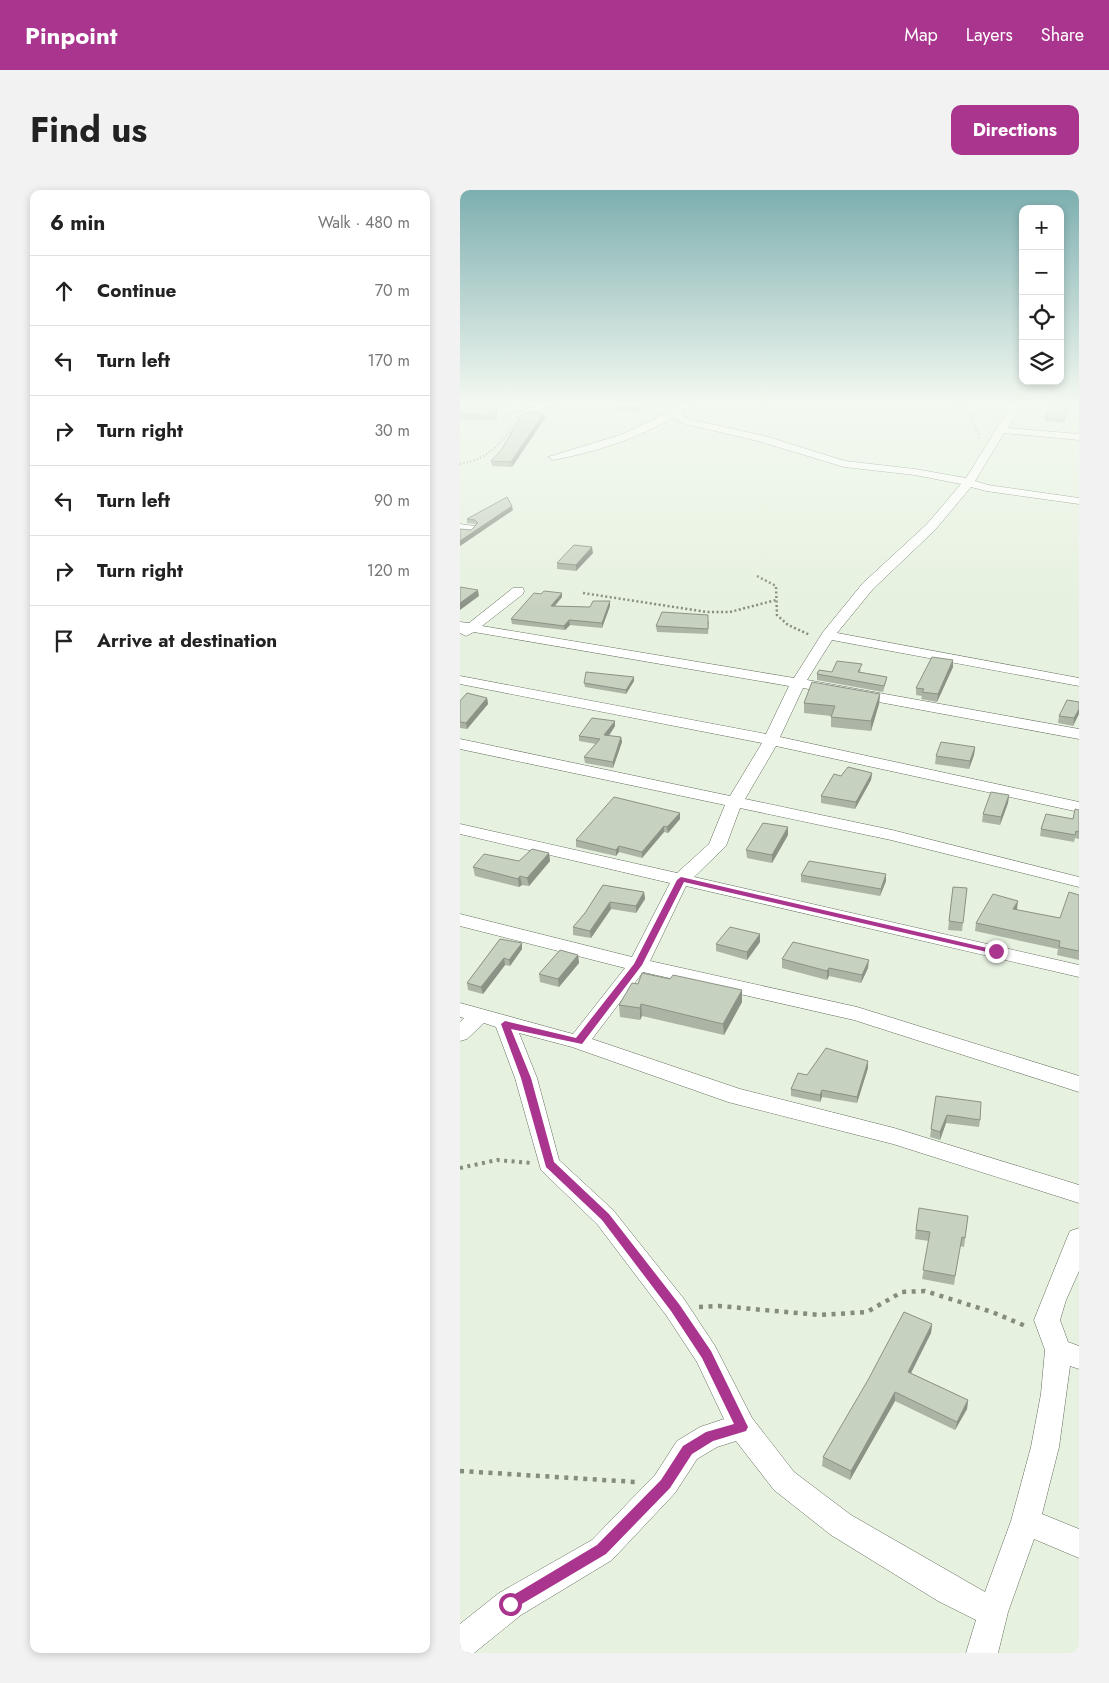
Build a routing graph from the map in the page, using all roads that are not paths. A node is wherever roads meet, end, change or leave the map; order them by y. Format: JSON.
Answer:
{"nodes":[{"id":1,"x":910,"y":472,"type":"edge"},
{"id":2,"x":975,"y":472,"type":"edge"},
{"id":3,"x":968,"y":482,"type":"junction"},
{"id":4,"x":1079,"y":501,"type":"edge"},
{"id":5,"x":518,"y":591,"type":"dead end"},
{"id":6,"x":464,"y":630,"type":"edge"},
{"id":7,"x":827,"y":638,"type":"junction"},
{"id":8,"x":460,"y":680,"type":"edge"},
{"id":9,"x":1079,"y":682,"type":"edge"},
{"id":10,"x":798,"y":683,"type":"junction"},
{"id":11,"x":1079,"y":734,"type":"edge"},
{"id":12,"x":771,"y":740,"type":"junction"},
{"id":13,"x":460,"y":744,"type":"edge"},
{"id":14,"x":734,"y":803,"type":"junction"},
{"id":15,"x":1079,"y":807,"type":"edge"},
{"id":16,"x":460,"y":829,"type":"edge"},
{"id":17,"x":681,"y":880,"type":"junction"},
{"id":18,"x":1079,"y":882,"type":"edge"},
{"id":19,"x":460,"y":920,"type":"edge"},
{"id":20,"x":638,"y":965,"type":"junction"},
{"id":21,"x":1079,"y":971,"type":"edge"},
{"id":22,"x":470,"y":1013,"type":"edge"},
{"id":23,"x":505,"y":1024,"type":"junction"},
{"id":24,"x":460,"y":1034,"type":"edge"},
{"id":25,"x":578,"y":1042,"type":"junction"},
{"id":26,"x":1079,"y":1084,"type":"edge"},
{"id":27,"x":1079,"y":1194,"type":"edge"},
{"id":28,"x":1079,"y":1238,"type":"edge"},
{"id":29,"x":1062,"y":1348,"type":"edge"},
{"id":30,"x":742,"y":1427,"type":"junction"},
{"id":31,"x":1026,"y":1521,"type":"junction"},
{"id":32,"x":1079,"y":1544,"type":"edge"},
{"id":33,"x":993,"y":1612,"type":"junction"},
{"id":34,"x":460,"y":1644,"type":"edge"},
{"id":35,"x":982,"y":1653,"type":"edge"}],
"edges":[{"from":1,"to":3,"type":"street"},
{"from":2,"to":3,"type":"street"},
{"from":3,"to":4,"type":"street"},
{"from":3,"to":7,"type":"street"},
{"from":5,"to":6,"type":"street"},
{"from":6,"to":10,"type":"street"},
{"from":7,"to":9,"type":"street"},
{"from":7,"to":10,"type":"street"},
{"from":8,"to":12,"type":"street"},
{"from":10,"to":11,"type":"street"},
{"from":10,"to":12,"type":"street"},
{"from":12,"to":14,"type":"street"},
{"from":12,"to":15,"type":"street"},
{"from":13,"to":14,"type":"street"},
{"from":14,"to":17,"type":"street"},
{"from":14,"to":18,"type":"street"},
{"from":16,"to":17,"type":"street"},
{"from":17,"to":20,"type":"street"},
{"from":17,"to":21,"type":"street"},
{"from":19,"to":20,"type":"street"},
{"from":20,"to":25,"type":"street"},
{"from":20,"to":26,"type":"street"},
{"from":22,"to":23,"type":"street"},
{"from":22,"to":24,"type":"street"},
{"from":23,"to":25,"type":"street"},
{"from":23,"to":30,"type":"street"},
{"from":25,"to":27,"type":"street"},
{"from":28,"to":29,"type":"street"},
{"from":29,"to":31,"type":"street"},
{"from":30,"to":33,"type":"street"},
{"from":30,"to":34,"type":"street"},
{"from":31,"to":32,"type":"street"},
{"from":31,"to":33,"type":"street"},
{"from":33,"to":35,"type":"street"}]}
